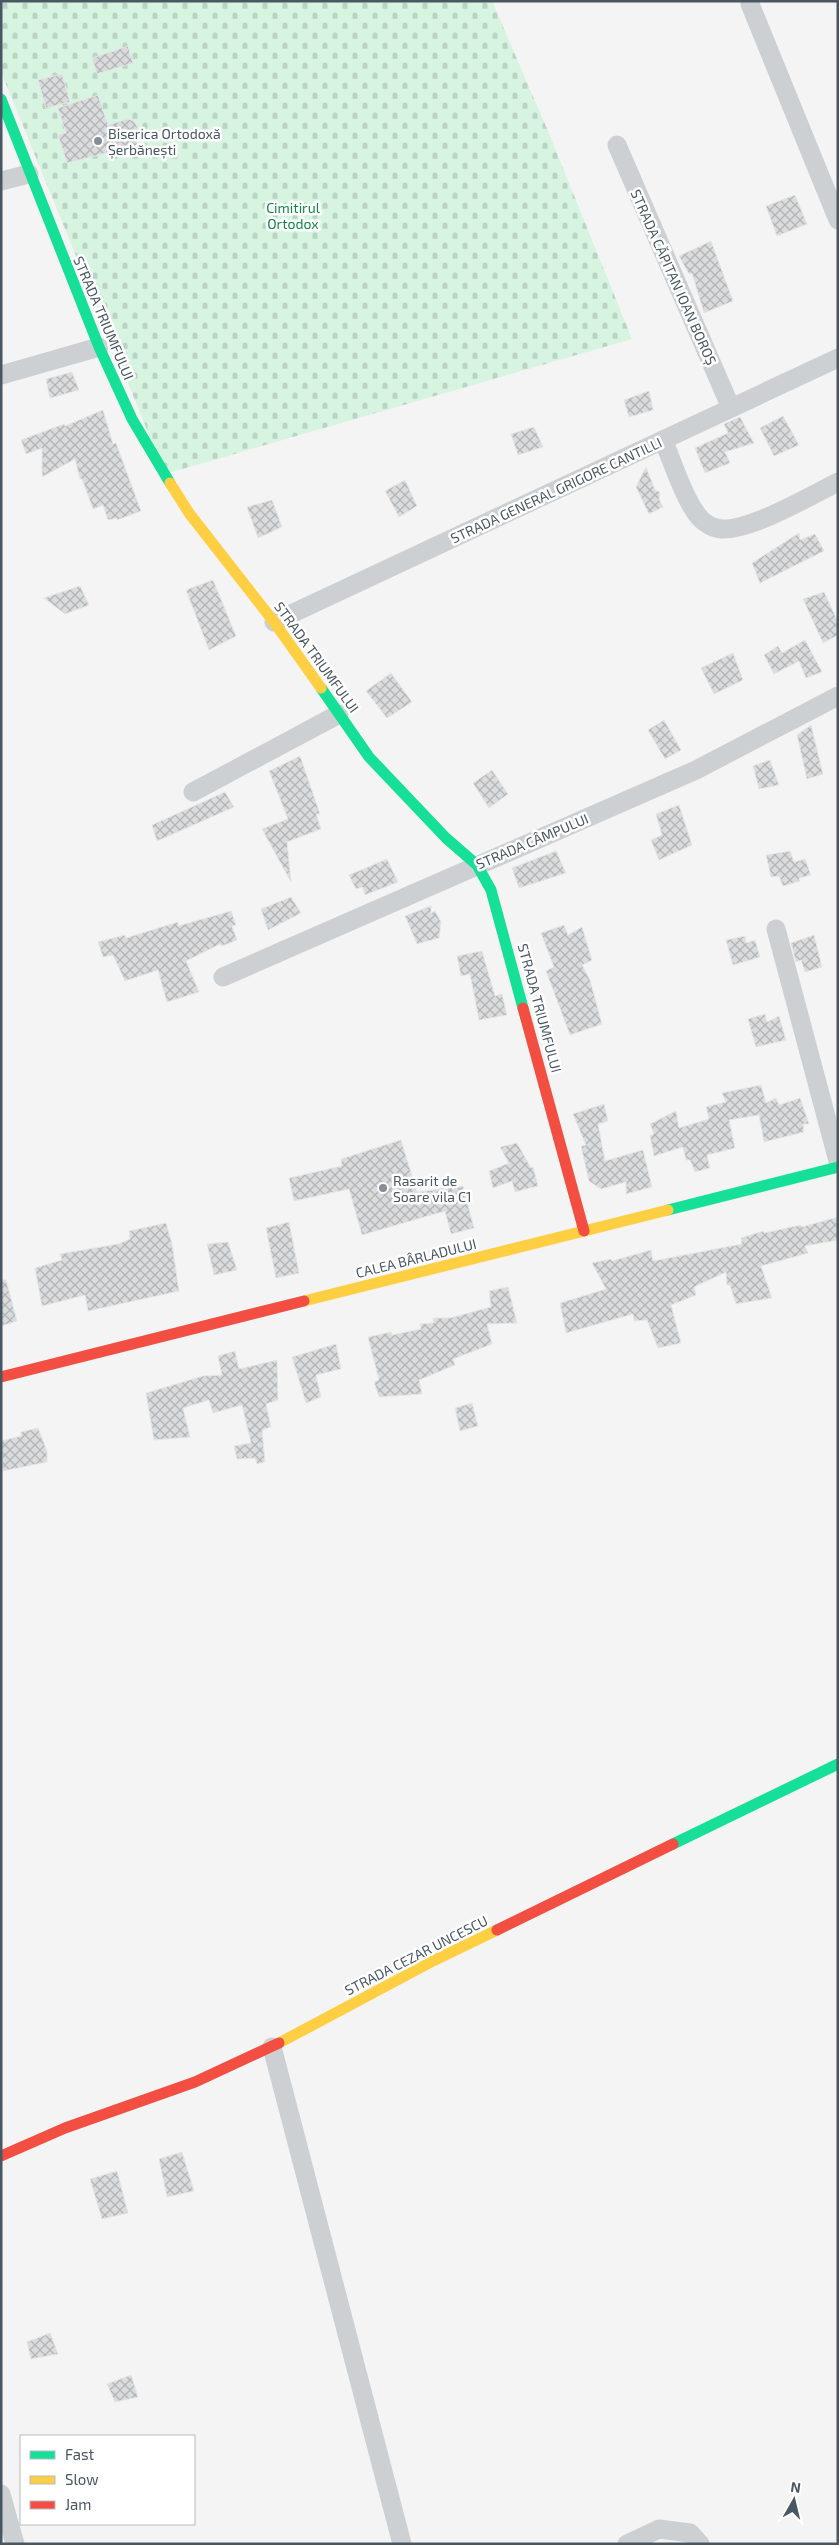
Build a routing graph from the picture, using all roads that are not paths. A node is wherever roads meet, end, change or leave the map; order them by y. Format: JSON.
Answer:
{"nodes":[{"id":1,"x":750,"y":4,"type":"dead end"},
{"id":2,"x":1,"y":99,"type":"edge"},
{"id":3,"x":617,"y":145,"type":"dead end"},
{"id":4,"x":29,"y":174,"type":"junction"},
{"id":5,"x":1,"y":182,"type":"edge"},
{"id":6,"x":838,"y":220,"type":"edge"},
{"id":7,"x":98,"y":346,"type":"junction"},
{"id":8,"x":838,"y":358,"type":"edge"},
{"id":9,"x":1,"y":375,"type":"edge"},
{"id":10,"x":731,"y":408,"type":"junction"},
{"id":11,"x":663,"y":440,"type":"junction"},
{"id":12,"x":838,"y":482,"type":"edge"},
{"id":13,"x":274,"y":622,"type":"junction"},
{"id":14,"x":838,"y":696,"type":"edge"},
{"id":15,"x":339,"y":714,"type":"junction"},
{"id":16,"x":193,"y":792,"type":"dead end"},
{"id":17,"x":477,"y":865,"type":"junction"},
{"id":18,"x":776,"y":929,"type":"dead end"},
{"id":19,"x":222,"y":977,"type":"dead end"},
{"id":20,"x":838,"y":1161,"type":"edge"},
{"id":21,"x":838,"y":1167,"type":"edge"},
{"id":22,"x":584,"y":1231,"type":"junction"},
{"id":23,"x":1,"y":1377,"type":"edge"},
{"id":24,"x":838,"y":1764,"type":"edge"},
{"id":25,"x":272,"y":2047,"type":"junction"},
{"id":26,"x":1,"y":2156,"type":"edge"},
{"id":27,"x":1,"y":2494,"type":"edge"},
{"id":28,"x":15,"y":2544,"type":"edge"},
{"id":29,"x":402,"y":2544,"type":"edge"},
{"id":30,"x":627,"y":2544,"type":"edge"},
{"id":31,"x":700,"y":2544,"type":"edge"}],
"edges":[{"from":1,"to":6,"type":"street"},
{"from":2,"to":4,"type":"street","name":"STRADA TRIUMFULUI"},
{"from":3,"to":10,"type":"street","name":"STRADA CĂPITAN IOAN BOROȘ"},
{"from":4,"to":5,"type":"street"},
{"from":4,"to":7,"type":"street","name":"STRADA TRIUMFULUI"},
{"from":7,"to":9,"type":"street"},
{"from":7,"to":13,"type":"street","name":"STRADA TRIUMFULUI"},
{"from":8,"to":10,"type":"street","name":"STRADA GENERAL GRIGORE CANTILLI"},
{"from":10,"to":11,"type":"street","name":"STRADA GENERAL GRIGORE CANTILLI"},
{"from":11,"to":12,"type":"street"},
{"from":11,"to":13,"type":"street","name":"STRADA GENERAL GRIGORE CANTILLI"},
{"from":13,"to":15,"type":"street","name":"STRADA TRIUMFULUI"},
{"from":14,"to":17,"type":"street","name":"STRADA CÂMPULUI"},
{"from":15,"to":16,"type":"street"},
{"from":15,"to":17,"type":"street","name":"STRADA TRIUMFULUI"},
{"from":17,"to":19,"type":"street","name":"STRADA CÂMPULUI"},
{"from":17,"to":22,"type":"street","name":"STRADA TRIUMFULUI"},
{"from":18,"to":20,"type":"street"},
{"from":21,"to":22,"type":"street","name":"CALEA BÂRLADULUI"},
{"from":22,"to":23,"type":"street","name":"CALEA BÂRLADULUI"},
{"from":24,"to":25,"type":"street","name":"STRADA CEZAR UNCESCU"},
{"from":25,"to":26,"type":"street","name":"STRADA CEZAR UNCESCU"},
{"from":25,"to":29,"type":"street"},
{"from":27,"to":28,"type":"street"},
{"from":30,"to":31,"type":"street"}]}
